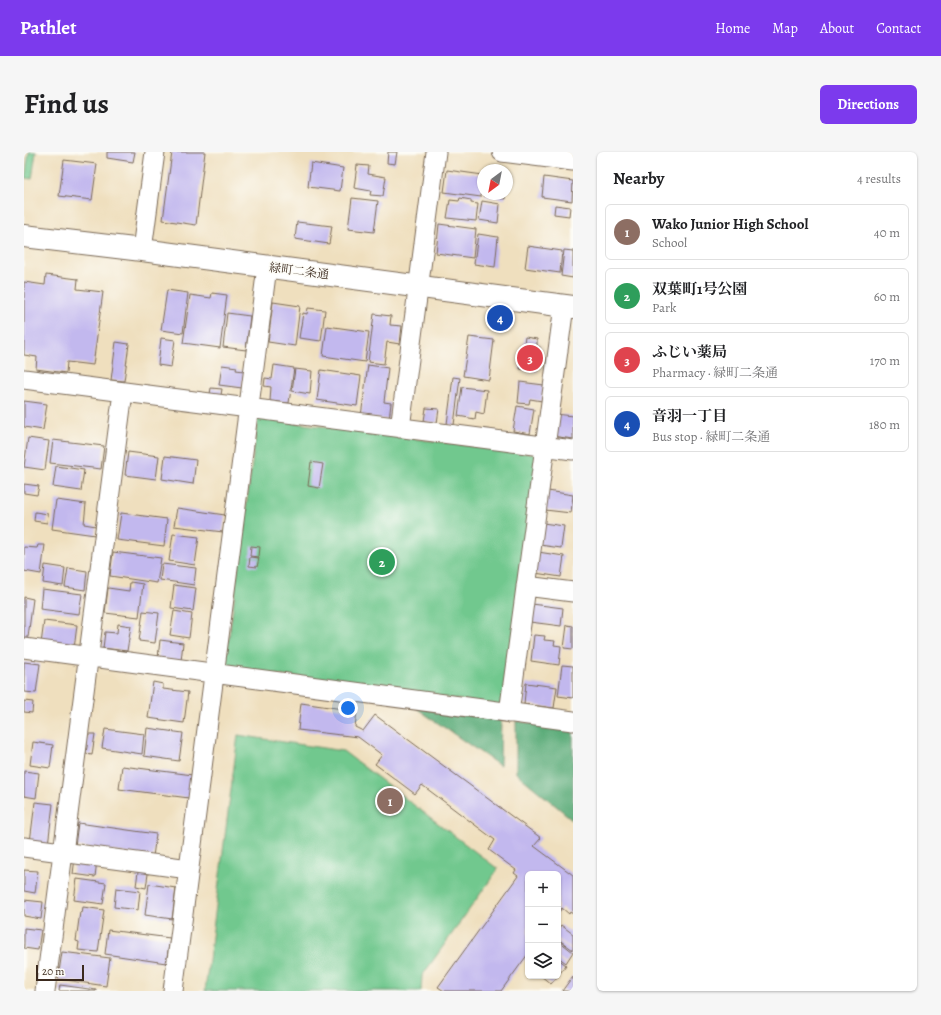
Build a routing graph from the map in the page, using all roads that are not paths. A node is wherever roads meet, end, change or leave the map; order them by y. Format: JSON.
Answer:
{"nodes":[{"id":1,"x":155,"y":152,"type":"edge"},
{"id":2,"x":436,"y":152,"type":"edge"},
{"id":3,"x":502,"y":152,"type":"edge"},
{"id":4,"x":573,"y":161,"type":"edge"},
{"id":5,"x":24,"y":236,"type":"edge"},
{"id":6,"x":142,"y":250,"type":"junction"},
{"id":7,"x":267,"y":267,"type":"junction"},
{"id":8,"x":418,"y":286,"type":"junction"},
{"id":9,"x":569,"y":306,"type":"edge"},
{"id":10,"x":24,"y":379,"type":"edge"},
{"id":11,"x":123,"y":392,"type":"junction"},
{"id":12,"x":249,"y":408,"type":"junction"},
{"id":13,"x":400,"y":428,"type":"junction"},
{"id":14,"x":545,"y":446,"type":"junction"},
{"id":15,"x":573,"y":450,"type":"edge"},
{"id":16,"x":526,"y":586,"type":"junction"},
{"id":17,"x":573,"y":592,"type":"edge"},
{"id":18,"x":24,"y":648,"type":"edge"},
{"id":19,"x":89,"y":657,"type":"junction"},
{"id":20,"x":214,"y":674,"type":"junction"},
{"id":21,"x":509,"y":713,"type":"junction"},
{"id":22,"x":573,"y":721,"type":"edge"},
{"id":23,"x":24,"y":847,"type":"edge"},
{"id":24,"x":63,"y":852,"type":"junction"},
{"id":25,"x":189,"y":869,"type":"junction"},
{"id":26,"x":45,"y":991,"type":"edge"},
{"id":27,"x":173,"y":991,"type":"edge"}],
"edges":[{"from":1,"to":6,"type":"street"},
{"from":2,"to":8,"type":"street"},
{"from":3,"to":4,"type":"street"},
{"from":5,"to":6,"type":"street","name":"緑町二条通"},
{"from":6,"to":7,"type":"street","name":"緑町二条通"},
{"from":7,"to":8,"type":"street","name":"緑町二条通"},
{"from":7,"to":12,"type":"street"},
{"from":8,"to":9,"type":"street","name":"緑町二条通"},
{"from":8,"to":13,"type":"street"},
{"from":9,"to":14,"type":"street"},
{"from":10,"to":11,"type":"street"},
{"from":11,"to":12,"type":"street"},
{"from":11,"to":19,"type":"street"},
{"from":12,"to":13,"type":"street"},
{"from":12,"to":20,"type":"street"},
{"from":13,"to":14,"type":"street"},
{"from":14,"to":15,"type":"street"},
{"from":14,"to":16,"type":"street"},
{"from":16,"to":17,"type":"street"},
{"from":16,"to":21,"type":"street"},
{"from":18,"to":19,"type":"street"},
{"from":19,"to":20,"type":"street"},
{"from":19,"to":24,"type":"street"},
{"from":20,"to":21,"type":"street"},
{"from":20,"to":25,"type":"street"},
{"from":21,"to":22,"type":"street"},
{"from":23,"to":24,"type":"street"},
{"from":24,"to":25,"type":"street"},
{"from":24,"to":26,"type":"street"},
{"from":25,"to":27,"type":"street"}]}
